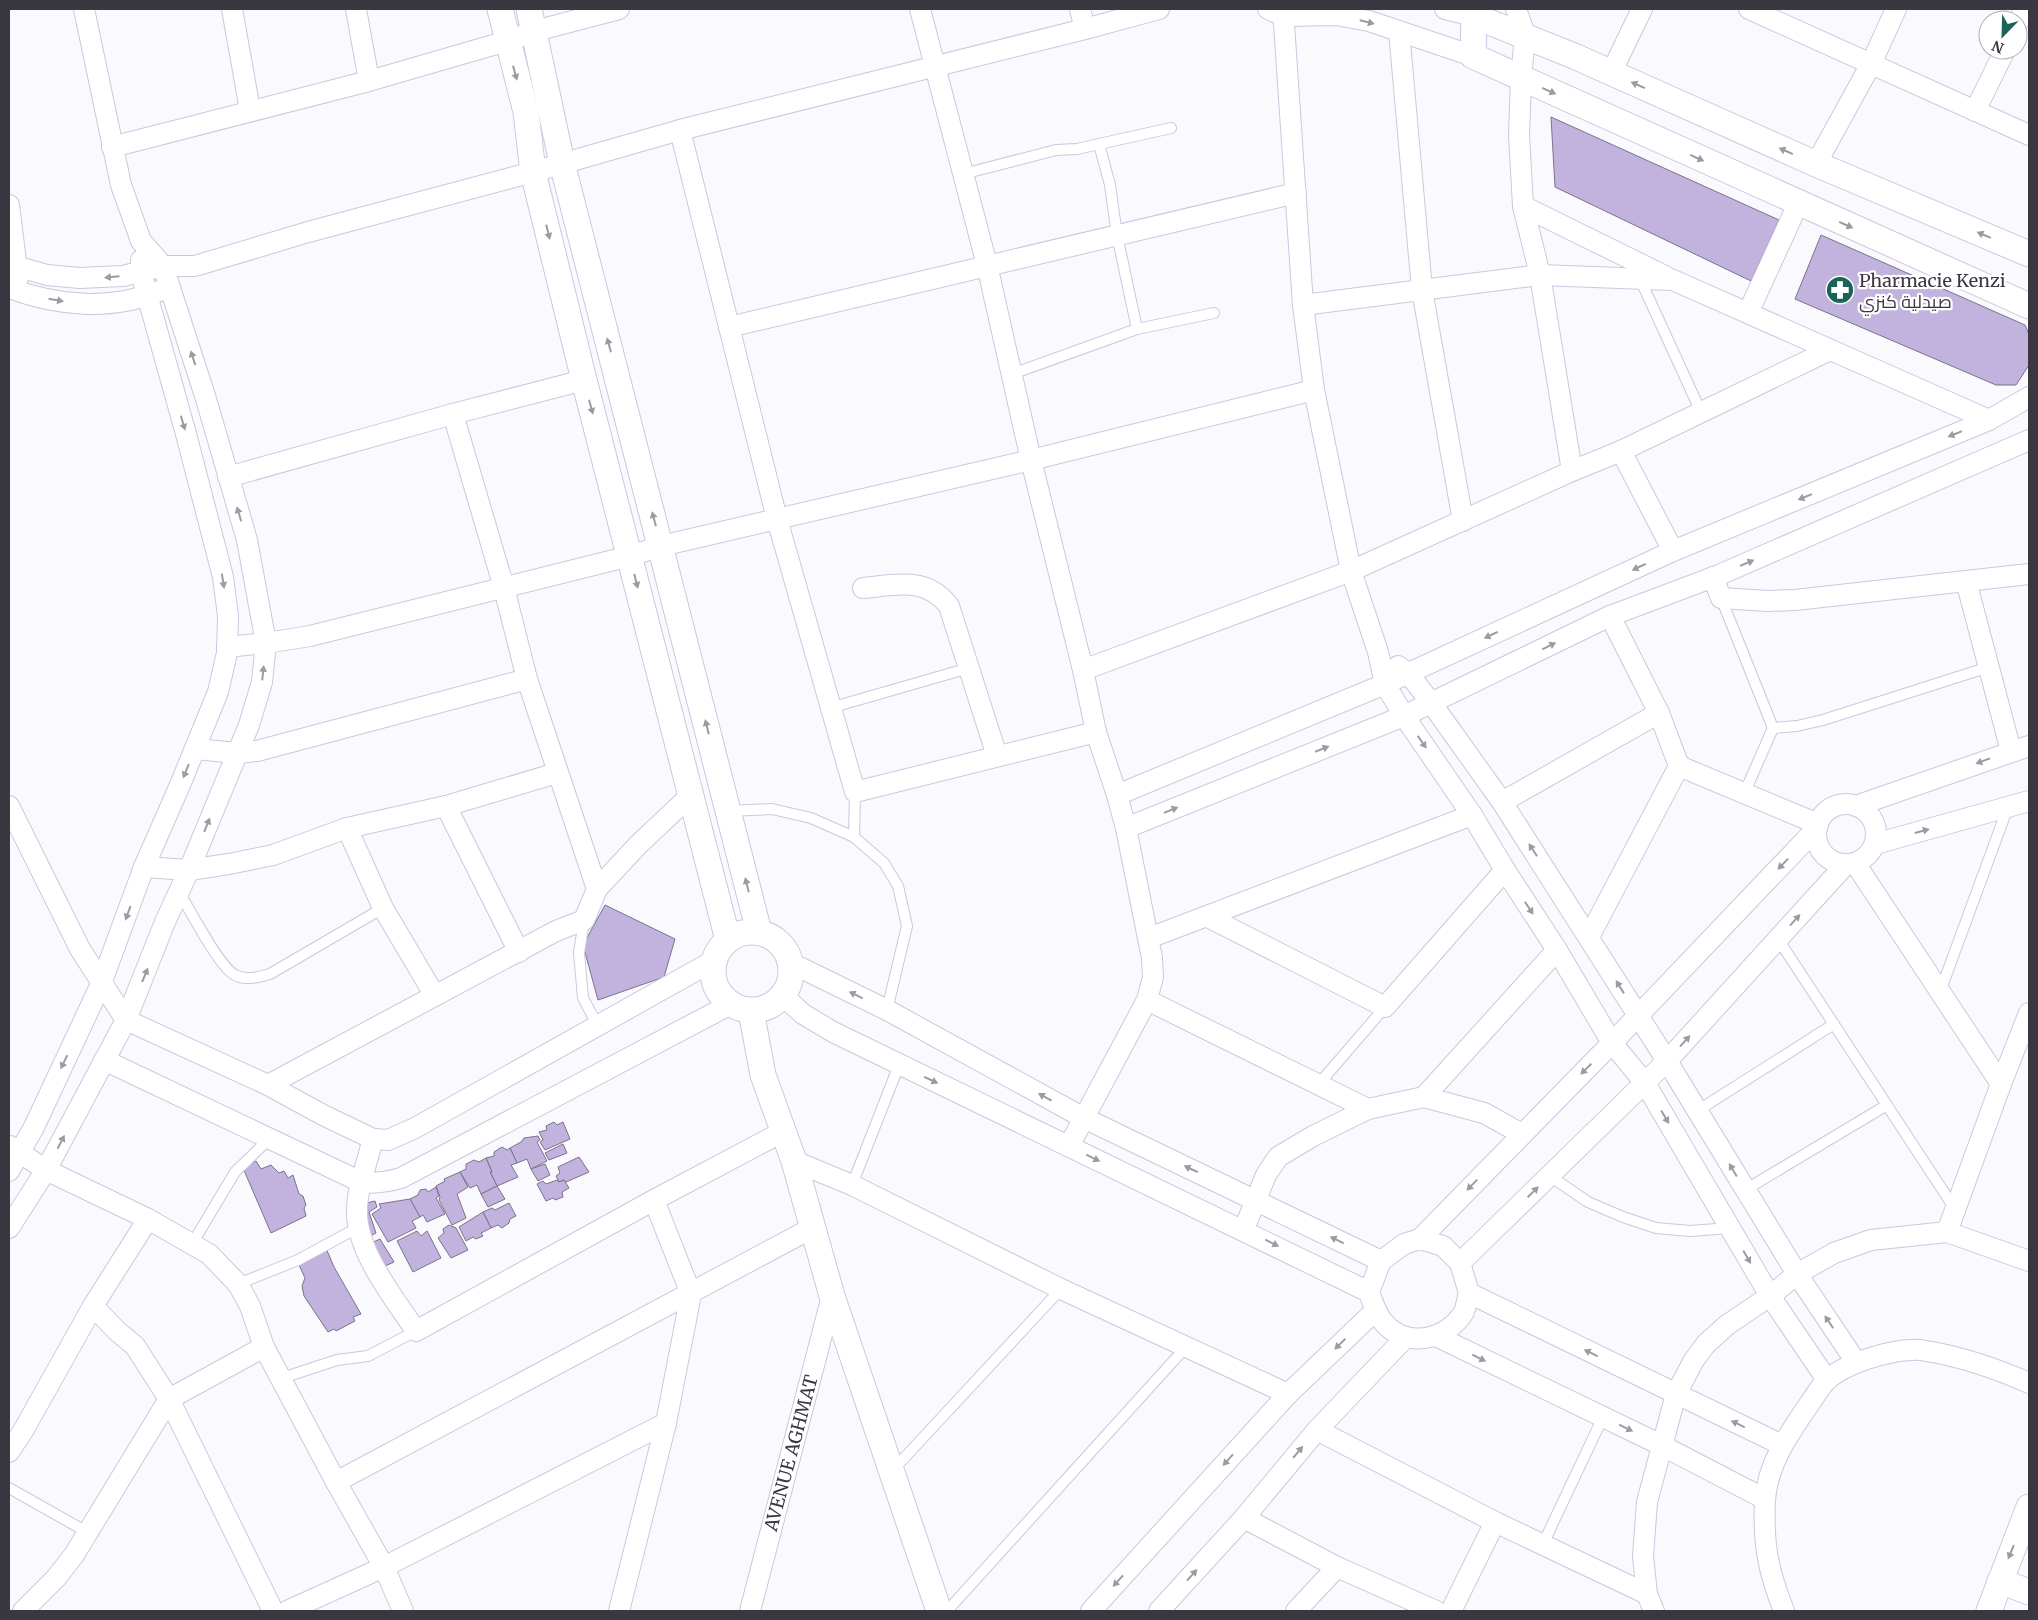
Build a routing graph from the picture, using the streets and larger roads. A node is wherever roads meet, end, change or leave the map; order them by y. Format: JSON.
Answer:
{"nodes":[{"id":1,"x":84,"y":9,"type":"edge"},
{"id":2,"x":232,"y":9,"type":"edge"},
{"id":3,"x":356,"y":9,"type":"edge"},
{"id":4,"x":500,"y":9,"type":"edge"},
{"id":5,"x":619,"y":9,"type":"edge"},
{"id":6,"x":920,"y":9,"type":"edge"},
{"id":7,"x":1080,"y":9,"type":"edge"},
{"id":8,"x":1159,"y":9,"type":"edge"},
{"id":9,"x":1445,"y":9,"type":"edge"},
{"id":10,"x":1516,"y":9,"type":"edge"},
{"id":11,"x":1642,"y":9,"type":"edge"},
{"id":12,"x":1749,"y":9,"type":"edge"},
{"id":13,"x":1896,"y":9,"type":"edge"},
{"id":14,"x":1278,"y":11,"type":"edge"},
{"id":15,"x":1473,"y":12,"type":"edge"},
{"id":16,"x":532,"y":20,"type":"edge"},
{"id":17,"x":1085,"y":29,"type":"junction"},
{"id":18,"x":1399,"y":31,"type":"junction"},
{"id":19,"x":1525,"y":35,"type":"junction"},
{"id":20,"x":507,"y":41,"type":"junction"},
{"id":21,"x":1473,"y":56,"type":"junction"},
{"id":22,"x":2000,"y":60,"type":"edge"},
{"id":23,"x":1871,"y":64,"type":"junction"},
{"id":24,"x":934,"y":66,"type":"junction"},
{"id":25,"x":1611,"y":73,"type":"junction"},
{"id":26,"x":1521,"y":79,"type":"junction"},
{"id":27,"x":369,"y":81,"type":"junction"},
{"id":28,"x":250,"y":110,"type":"junction"},
{"id":29,"x":1975,"y":111,"type":"junction"},
{"id":30,"x":680,"y":130,"type":"junction"},
{"id":31,"x":2029,"y":135,"type":"edge"},
{"id":32,"x":112,"y":147,"type":"junction"},
{"id":33,"x":562,"y":162,"type":"junction"},
{"id":34,"x":1816,"y":164,"type":"junction"},
{"id":35,"x":533,"y":172,"type":"junction"},
{"id":36,"x":1296,"y":193,"type":"junction"},
{"id":37,"x":1798,"y":204,"type":"junction"},
{"id":38,"x":9,"y":205,"type":"edge"},
{"id":39,"x":1523,"y":206,"type":"junction"},
{"id":40,"x":141,"y":240,"type":"junction"},
{"id":41,"x":2029,"y":254,"type":"edge"},
{"id":42,"x":987,"y":265,"type":"junction"},
{"id":43,"x":13,"y":266,"type":"edge"},
{"id":44,"x":163,"y":266,"type":"junction"},
{"id":45,"x":195,"y":266,"type":"junction"},
{"id":46,"x":141,"y":273,"type":"junction"},
{"id":47,"x":1540,"y":274,"type":"junction"},
{"id":48,"x":1673,"y":280,"type":"junction"},
{"id":49,"x":170,"y":286,"type":"junction"},
{"id":50,"x":14,"y":290,"type":"edge"},
{"id":51,"x":1422,"y":290,"type":"junction"},
{"id":52,"x":147,"y":296,"type":"junction"},
{"id":53,"x":1303,"y":305,"type":"junction"},
{"id":54,"x":2029,"y":306,"type":"edge"},
{"id":55,"x":1748,"y":314,"type":"junction"},
{"id":56,"x":729,"y":327,"type":"junction"},
{"id":57,"x":1830,"y":350,"type":"junction"},
{"id":58,"x":584,"y":380,"type":"junction"},
{"id":59,"x":1314,"y":390,"type":"junction"},
{"id":60,"x":2029,"y":397,"type":"edge"},
{"id":61,"x":453,"y":414,"type":"junction"},
{"id":62,"x":1989,"y":420,"type":"junction"},
{"id":63,"x":2029,"y":440,"type":"edge"},
{"id":64,"x":1621,"y":451,"type":"junction"},
{"id":65,"x":1031,"y":460,"type":"junction"},
{"id":66,"x":1572,"y":471,"type":"junction"},
{"id":67,"x":228,"y":477,"type":"junction"},
{"id":68,"x":777,"y":519,"type":"junction"},
{"id":69,"x":1463,"y":521,"type":"junction"},
{"id":70,"x":661,"y":546,"type":"junction"},
{"id":71,"x":1673,"y":551,"type":"junction"},
{"id":72,"x":630,"y":556,"type":"junction"},
{"id":73,"x":1351,"y":571,"type":"junction"},
{"id":74,"x":2029,"y":574,"type":"edge"},
{"id":75,"x":1713,"y":577,"type":"junction"},
{"id":76,"x":1966,"y":581,"type":"junction"},
{"id":77,"x":504,"y":588,"type":"junction"},
{"id":78,"x":863,"y":588,"type":"dead end"},
{"id":79,"x":1610,"y":616,"type":"junction"},
{"id":80,"x":266,"y":643,"type":"junction"},
{"id":81,"x":227,"y":647,"type":"junction"},
{"id":82,"x":1378,"y":652,"type":"junction"},
{"id":83,"x":1083,"y":670,"type":"junction"},
{"id":84,"x":1408,"y":673,"type":"junction"},
{"id":85,"x":526,"y":679,"type":"junction"},
{"id":86,"x":1385,"y":684,"type":"junction"},
{"id":87,"x":1432,"y":704,"type":"junction"},
{"id":88,"x":1658,"y":713,"type":"junction"},
{"id":89,"x":1404,"y":716,"type":"junction"},
{"id":90,"x":1096,"y":732,"type":"junction"},
{"id":91,"x":195,"y":748,"type":"junction"},
{"id":92,"x":2020,"y":748,"type":"edge"},
{"id":93,"x":238,"y":753,"type":"junction"},
{"id":94,"x":997,"y":756,"type":"junction"},
{"id":95,"x":1679,"y":766,"type":"junction"},
{"id":96,"x":557,"y":773,"type":"junction"},
{"id":97,"x":1117,"y":795,"type":"junction"},
{"id":98,"x":691,"y":796,"type":"junction"},
{"id":99,"x":2029,"y":801,"type":"edge"},
{"id":100,"x":1502,"y":802,"type":"junction"},
{"id":101,"x":9,"y":806,"type":"edge"},
{"id":102,"x":446,"y":806,"type":"junction"},
{"id":103,"x":1856,"y":806,"type":"junction"},
{"id":104,"x":1472,"y":815,"type":"junction"},
{"id":105,"x":1818,"y":826,"type":"junction"},
{"id":106,"x":347,"y":828,"type":"junction"},
{"id":107,"x":1126,"y":828,"type":"junction"},
{"id":108,"x":1875,"y":844,"type":"junction"},
{"id":109,"x":1850,"y":863,"type":"junction"},
{"id":110,"x":144,"y":867,"type":"junction"},
{"id":111,"x":189,"y":870,"type":"junction"},
{"id":112,"x":1505,"y":870,"type":"junction"},
{"id":113,"x":597,"y":889,"type":"junction"},
{"id":114,"x":1208,"y":917,"type":"junction"},
{"id":115,"x":759,"y":932,"type":"junction"},
{"id":116,"x":1589,"y":937,"type":"junction"},
{"id":117,"x":1150,"y":938,"type":"junction"},
{"id":118,"x":728,"y":940,"type":"junction"},
{"id":119,"x":1557,"y":950,"type":"junction"},
{"id":120,"x":519,"y":952,"type":"junction"},
{"id":121,"x":713,"y":961,"type":"junction"},
{"id":122,"x":791,"y":963,"type":"junction"},
{"id":123,"x":101,"y":984,"type":"junction"},
{"id":124,"x":435,"y":996,"type":"junction"},
{"id":125,"x":783,"y":996,"type":"junction"},
{"id":126,"x":1147,"y":1000,"type":"junction"},
{"id":127,"x":741,"y":1008,"type":"junction"},
{"id":128,"x":2029,"y":1013,"type":"edge"},
{"id":129,"x":1638,"y":1015,"type":"junction"},
{"id":130,"x":126,"y":1020,"type":"junction"},
{"id":131,"x":1612,"y":1043,"type":"junction"},
{"id":132,"x":104,"y":1060,"type":"junction"},
{"id":133,"x":1667,"y":1061,"type":"junction"},
{"id":134,"x":1645,"y":1083,"type":"junction"},
{"id":135,"x":2001,"y":1084,"type":"junction"},
{"id":136,"x":268,"y":1085,"type":"junction"},
{"id":137,"x":1424,"y":1097,"type":"junction"},
{"id":138,"x":1368,"y":1109,"type":"junction"},
{"id":139,"x":1084,"y":1118,"type":"junction"},
{"id":140,"x":784,"y":1131,"type":"junction"},
{"id":141,"x":1522,"y":1134,"type":"junction"},
{"id":142,"x":373,"y":1139,"type":"junction"},
{"id":143,"x":1069,"y":1146,"type":"junction"},
{"id":144,"x":14,"y":1149,"type":"edge"},
{"id":145,"x":794,"y":1161,"type":"junction"},
{"id":146,"x":46,"y":1170,"type":"junction"},
{"id":147,"x":9,"y":1171,"type":"edge"},
{"id":148,"x":361,"y":1182,"type":"junction"},
{"id":149,"x":654,"y":1200,"type":"junction"},
{"id":150,"x":1256,"y":1200,"type":"junction"},
{"id":151,"x":148,"y":1219,"type":"junction"},
{"id":152,"x":9,"y":1228,"type":"edge"},
{"id":153,"x":812,"y":1228,"type":"junction"},
{"id":154,"x":1244,"y":1229,"type":"junction"},
{"id":155,"x":1947,"y":1232,"type":"junction"},
{"id":156,"x":1420,"y":1239,"type":"junction"},
{"id":157,"x":1381,"y":1261,"type":"junction"},
{"id":158,"x":2029,"y":1261,"type":"edge"},
{"id":159,"x":1460,"y":1262,"type":"junction"},
{"id":160,"x":1797,"y":1274,"type":"junction"},
{"id":161,"x":1469,"y":1293,"type":"junction"},
{"id":162,"x":691,"y":1294,"type":"junction"},
{"id":163,"x":832,"y":1296,"type":"junction"},
{"id":164,"x":1770,"y":1296,"type":"junction"},
{"id":165,"x":1372,"y":1301,"type":"junction"},
{"id":166,"x":93,"y":1306,"type":"junction"},
{"id":167,"x":1436,"y":1336,"type":"junction"},
{"id":168,"x":1406,"y":1337,"type":"junction"},
{"id":169,"x":264,"y":1347,"type":"junction"},
{"id":170,"x":1856,"y":1362,"type":"junction"},
{"id":171,"x":1827,"y":1380,"type":"junction"},
{"id":172,"x":2029,"y":1383,"type":"edge"},
{"id":173,"x":1288,"y":1394,"type":"junction"},
{"id":174,"x":1676,"y":1394,"type":"junction"},
{"id":175,"x":169,"y":1399,"type":"junction"},
{"id":176,"x":666,"y":1423,"type":"junction"},
{"id":177,"x":1317,"y":1430,"type":"junction"},
{"id":178,"x":1661,"y":1445,"type":"junction"},
{"id":179,"x":1782,"y":1445,"type":"junction"},
{"id":180,"x":9,"y":1452,"type":"edge"},
{"id":181,"x":336,"y":1482,"type":"junction"},
{"id":182,"x":1765,"y":1499,"type":"junction"},
{"id":183,"x":2029,"y":1507,"type":"edge"},
{"id":184,"x":1244,"y":1518,"type":"junction"},
{"id":185,"x":1495,"y":1522,"type":"junction"},
{"id":186,"x":384,"y":1567,"type":"junction"},
{"id":187,"x":1337,"y":1567,"type":"junction"},
{"id":188,"x":2000,"y":1581,"type":"junction"},
{"id":189,"x":2029,"y":1592,"type":"edge"},
{"id":190,"x":1651,"y":1603,"type":"edge"},
{"id":191,"x":23,"y":1611,"type":"edge"},
{"id":192,"x":272,"y":1611,"type":"edge"},
{"id":193,"x":287,"y":1611,"type":"edge"},
{"id":194,"x":403,"y":1611,"type":"edge"},
{"id":195,"x":619,"y":1611,"type":"edge"},
{"id":196,"x":750,"y":1611,"type":"edge"},
{"id":197,"x":939,"y":1611,"type":"edge"},
{"id":198,"x":1091,"y":1611,"type":"edge"},
{"id":199,"x":1159,"y":1611,"type":"edge"},
{"id":200,"x":1296,"y":1611,"type":"edge"},
{"id":201,"x":1436,"y":1611,"type":"edge"},
{"id":202,"x":1451,"y":1611,"type":"edge"},
{"id":203,"x":1784,"y":1611,"type":"edge"},
{"id":204,"x":1988,"y":1611,"type":"edge"}],
"edges":[{"from":1,"to":32,"type":"street"},
{"from":2,"to":28,"type":"street"},
{"from":3,"to":27,"type":"street"},
{"from":4,"to":20,"type":"street"},
{"from":5,"to":16,"type":"street"},
{"from":6,"to":24,"type":"street"},
{"from":7,"to":17,"type":"street"},
{"from":8,"to":17,"type":"street"},
{"from":9,"to":15,"type":"street"},
{"from":10,"to":19,"type":"street"},
{"from":11,"to":25,"type":"street"},
{"from":12,"to":23,"type":"street"},
{"from":13,"to":23,"type":"street"},
{"from":14,"to":18,"type":"street","one_way":true},
{"from":14,"to":36,"type":"street"},
{"from":15,"to":19,"type":"street"},
{"from":15,"to":21,"type":"street"},
{"from":16,"to":20,"type":"street"},
{"from":16,"to":33,"type":"street"},
{"from":17,"to":24,"type":"street"},
{"from":18,"to":21,"type":"street"},
{"from":18,"to":51,"type":"street"},
{"from":19,"to":25,"type":"street"},
{"from":19,"to":26,"type":"street"},
{"from":20,"to":27,"type":"street"},
{"from":20,"to":35,"type":"street","one_way":true},
{"from":21,"to":26,"type":"street"},
{"from":22,"to":29,"type":"street"},
{"from":23,"to":29,"type":"street"},
{"from":23,"to":34,"type":"street"},
{"from":24,"to":30,"type":"street"},
{"from":24,"to":42,"type":"street"},
{"from":34,"to":25,"type":"street","one_way":true},
{"from":26,"to":37,"type":"street","one_way":true},
{"from":26,"to":39,"type":"street"},
{"from":27,"to":28,"type":"street"},
{"from":28,"to":32,"type":"street"},
{"from":29,"to":31,"type":"street"},
{"from":30,"to":33,"type":"street"},
{"from":30,"to":56,"type":"street"},
{"from":32,"to":40,"type":"street"},
{"from":33,"to":35,"type":"street"},
{"from":70,"to":33,"type":"street","one_way":true},
{"from":41,"to":34,"type":"street","one_way":true},
{"from":35,"to":45,"type":"street"},
{"from":35,"to":58,"type":"street","one_way":true},
{"from":36,"to":42,"type":"street"},
{"from":36,"to":53,"type":"street"},
{"from":37,"to":54,"type":"street","one_way":true},
{"from":37,"to":55,"type":"street"},
{"from":38,"to":43,"type":"street"},
{"from":39,"to":47,"type":"street"},
{"from":39,"to":48,"type":"street"},
{"from":40,"to":44,"type":"street"},
{"from":40,"to":46,"type":"street"},
{"from":42,"to":56,"type":"street"},
{"from":42,"to":65,"type":"street"},
{"from":46,"to":43,"type":"street","one_way":true},
{"from":43,"to":50,"type":"street"},
{"from":44,"to":45,"type":"street"},
{"from":44,"to":46,"type":"street"},
{"from":44,"to":49,"type":"street"},
{"from":45,"to":49,"type":"street"},
{"from":46,"to":52,"type":"street"},
{"from":47,"to":48,"type":"street"},
{"from":47,"to":51,"type":"street"},
{"from":47,"to":66,"type":"street"},
{"from":48,"to":55,"type":"street"},
{"from":49,"to":52,"type":"street"},
{"from":67,"to":49,"type":"street","one_way":true},
{"from":50,"to":52,"type":"street","one_way":true},
{"from":51,"to":53,"type":"street"},
{"from":51,"to":69,"type":"street"},
{"from":52,"to":81,"type":"street","one_way":true},
{"from":53,"to":59,"type":"street"},
{"from":55,"to":57,"type":"street"},
{"from":56,"to":68,"type":"street"},
{"from":57,"to":62,"type":"street"},
{"from":57,"to":64,"type":"street"},
{"from":58,"to":61,"type":"street"},
{"from":58,"to":72,"type":"street","one_way":true},
{"from":59,"to":65,"type":"street"},
{"from":59,"to":73,"type":"street"},
{"from":60,"to":62,"type":"street"},
{"from":61,"to":67,"type":"street"},
{"from":61,"to":77,"type":"street"},
{"from":62,"to":71,"type":"street","one_way":true},
{"from":75,"to":63,"type":"street","one_way":true},
{"from":64,"to":66,"type":"street"},
{"from":64,"to":71,"type":"street"},
{"from":65,"to":68,"type":"street"},
{"from":65,"to":83,"type":"street"},
{"from":66,"to":69,"type":"street"},
{"from":80,"to":67,"type":"street","one_way":true},
{"from":68,"to":70,"type":"street"},
{"from":68,"to":94,"type":"street"},
{"from":69,"to":73,"type":"street"},
{"from":70,"to":72,"type":"street"},
{"from":115,"to":70,"type":"street","one_way":true},
{"from":71,"to":84,"type":"street","one_way":true},
{"from":72,"to":77,"type":"street"},
{"from":72,"to":98,"type":"street","one_way":true},
{"from":73,"to":82,"type":"street"},
{"from":73,"to":83,"type":"street"},
{"from":74,"to":76,"type":"street"},
{"from":75,"to":76,"type":"street"},
{"from":75,"to":79,"type":"street"},
{"from":76,"to":92,"type":"street"},
{"from":77,"to":80,"type":"street"},
{"from":77,"to":85,"type":"street"},
{"from":78,"to":94,"type":"street"},
{"from":87,"to":79,"type":"street","one_way":true},
{"from":79,"to":88,"type":"street"},
{"from":80,"to":81,"type":"street"},
{"from":93,"to":80,"type":"street","one_way":true},
{"from":81,"to":91,"type":"street"},
{"from":82,"to":84,"type":"street"},
{"from":82,"to":86,"type":"street"},
{"from":83,"to":90,"type":"street"},
{"from":84,"to":86,"type":"street"},
{"from":84,"to":87,"type":"street"},
{"from":85,"to":93,"type":"street"},
{"from":85,"to":96,"type":"street"},
{"from":86,"to":89,"type":"street"},
{"from":86,"to":97,"type":"street"},
{"from":87,"to":89,"type":"street"},
{"from":87,"to":100,"type":"street"},
{"from":88,"to":95,"type":"street"},
{"from":88,"to":100,"type":"street"},
{"from":89,"to":104,"type":"street","one_way":true},
{"from":107,"to":89,"type":"street","one_way":true},
{"from":90,"to":94,"type":"street"},
{"from":90,"to":97,"type":"street"},
{"from":91,"to":93,"type":"street"},
{"from":91,"to":110,"type":"street","one_way":true},
{"from":92,"to":103,"type":"street","one_way":true},
{"from":111,"to":93,"type":"street","one_way":true},
{"from":95,"to":105,"type":"street"},
{"from":95,"to":116,"type":"street"},
{"from":96,"to":102,"type":"street"},
{"from":96,"to":113,"type":"street"},
{"from":97,"to":107,"type":"street"},
{"from":98,"to":113,"type":"street"},
{"from":98,"to":118,"type":"street"},
{"from":108,"to":99,"type":"street","one_way":true},
{"from":116,"to":100,"type":"street","one_way":true},
{"from":101,"to":123,"type":"street"},
{"from":102,"to":106,"type":"street"},
{"from":102,"to":120,"type":"street"},
{"from":103,"to":105,"type":"street"},
{"from":103,"to":108,"type":"street"},
{"from":104,"to":112,"type":"street"},
{"from":104,"to":114,"type":"street"},
{"from":105,"to":109,"type":"street"},
{"from":105,"to":129,"type":"street","one_way":true},
{"from":106,"to":111,"type":"street"},
{"from":106,"to":124,"type":"street"},
{"from":107,"to":117,"type":"street"},
{"from":108,"to":109,"type":"street"},
{"from":133,"to":109,"type":"street","one_way":true},
{"from":109,"to":135,"type":"street"},
{"from":110,"to":111,"type":"street"},
{"from":110,"to":123,"type":"street","one_way":true},
{"from":130,"to":111,"type":"street","one_way":true},
{"from":112,"to":114,"type":"street"},
{"from":112,"to":119,"type":"street","one_way":true},
{"from":113,"to":120,"type":"street"},
{"from":114,"to":117,"type":"street"},
{"from":115,"to":118,"type":"street"},
{"from":115,"to":122,"type":"street"},
{"from":129,"to":116,"type":"street","one_way":true},
{"from":117,"to":126,"type":"street"},
{"from":118,"to":121,"type":"street"},
{"from":119,"to":131,"type":"street"},
{"from":119,"to":137,"type":"street"},
{"from":120,"to":124,"type":"street"},
{"from":121,"to":127,"type":"street"},
{"from":121,"to":142,"type":"street"},
{"from":122,"to":125,"type":"street"},
{"from":139,"to":122,"type":"street","one_way":true},
{"from":123,"to":130,"type":"street"},
{"from":123,"to":144,"type":"street","one_way":true},
{"from":124,"to":136,"type":"street"},
{"from":125,"to":127,"type":"street"},
{"from":125,"to":143,"type":"street","one_way":true},
{"from":126,"to":138,"type":"street"},
{"from":126,"to":139,"type":"street"},
{"from":127,"to":140,"type":"street"},
{"from":127,"to":148,"type":"street"},
{"from":128,"to":135,"type":"street"},
{"from":129,"to":131,"type":"street"},
{"from":129,"to":133,"type":"street"},
{"from":130,"to":132,"type":"street"},
{"from":130,"to":136,"type":"street"},
{"from":131,"to":134,"type":"street"},
{"from":131,"to":141,"type":"street","one_way":true},
{"from":146,"to":132,"type":"street","one_way":true},
{"from":132,"to":148,"type":"street"},
{"from":133,"to":134,"type":"street"},
{"from":160,"to":133,"type":"street","one_way":true},
{"from":159,"to":134,"type":"street","one_way":true},
{"from":134,"to":164,"type":"street","one_way":true},
{"from":135,"to":155,"type":"street"},
{"from":136,"to":142,"type":"street"},
{"from":137,"to":138,"type":"street"},
{"from":137,"to":141,"type":"street"},
{"from":138,"to":150,"type":"street"},
{"from":139,"to":143,"type":"street"},
{"from":150,"to":139,"type":"street","one_way":true},
{"from":140,"to":145,"type":"street"},
{"from":140,"to":149,"type":"street"},
{"from":141,"to":156,"type":"street","one_way":true},
{"from":142,"to":148,"type":"street"},
{"from":143,"to":154,"type":"street","one_way":true},
{"from":144,"to":146,"type":"street"},
{"from":144,"to":147,"type":"street"},
{"from":145,"to":153,"type":"street"},
{"from":145,"to":173,"type":"street"},
{"from":146,"to":151,"type":"street"},
{"from":146,"to":152,"type":"street"},
{"from":148,"to":149,"type":"street"},
{"from":149,"to":162,"type":"street"},
{"from":150,"to":154,"type":"street"},
{"from":157,"to":150,"type":"street","one_way":true},
{"from":151,"to":166,"type":"street"},
{"from":151,"to":169,"type":"street"},
{"from":153,"to":162,"type":"street"},
{"from":153,"to":163,"type":"street"},
{"from":154,"to":165,"type":"street","one_way":true},
{"from":155,"to":158,"type":"street"},
{"from":155,"to":160,"type":"street"},
{"from":156,"to":157,"type":"street"},
{"from":156,"to":159,"type":"street"},
{"from":157,"to":165,"type":"street"},
{"from":159,"to":161,"type":"street"},
{"from":160,"to":164,"type":"street"},
{"from":170,"to":160,"type":"street","one_way":true},
{"from":161,"to":167,"type":"street"},
{"from":174,"to":161,"type":"street","one_way":true},
{"from":162,"to":176,"type":"street"},
{"from":162,"to":181,"type":"street"},
{"from":163,"to":196,"type":"street","name":"AVENUE AGHMAT"},
{"from":163,"to":197,"type":"street"},
{"from":164,"to":171,"type":"street"},
{"from":164,"to":174,"type":"street"},
{"from":165,"to":168,"type":"street"},
{"from":165,"to":173,"type":"street","one_way":true},
{"from":166,"to":175,"type":"street"},
{"from":166,"to":180,"type":"street"},
{"from":167,"to":168,"type":"street"},
{"from":167,"to":178,"type":"street","one_way":true},
{"from":168,"to":177,"type":"street"},
{"from":169,"to":175,"type":"street"},
{"from":169,"to":181,"type":"street"},
{"from":170,"to":171,"type":"street"},
{"from":170,"to":172,"type":"street"},
{"from":171,"to":179,"type":"street"},
{"from":173,"to":198,"type":"street","one_way":true},
{"from":174,"to":178,"type":"street"},
{"from":179,"to":174,"type":"street","one_way":true},
{"from":175,"to":191,"type":"street"},
{"from":175,"to":192,"type":"street"},
{"from":176,"to":186,"type":"street"},
{"from":176,"to":195,"type":"street"},
{"from":184,"to":177,"type":"street","one_way":true},
{"from":177,"to":185,"type":"street"},
{"from":178,"to":182,"type":"street"},
{"from":178,"to":190,"type":"street"},
{"from":179,"to":182,"type":"street"},
{"from":181,"to":186,"type":"street"},
{"from":182,"to":203,"type":"street"},
{"from":183,"to":188,"type":"street","one_way":true},
{"from":184,"to":187,"type":"street"},
{"from":199,"to":184,"type":"street","one_way":true},
{"from":185,"to":190,"type":"street"},
{"from":185,"to":202,"type":"street"},
{"from":186,"to":193,"type":"street"},
{"from":186,"to":194,"type":"street"},
{"from":187,"to":200,"type":"street"},
{"from":187,"to":201,"type":"street"},
{"from":188,"to":189,"type":"street"},
{"from":188,"to":204,"type":"street"}]}
